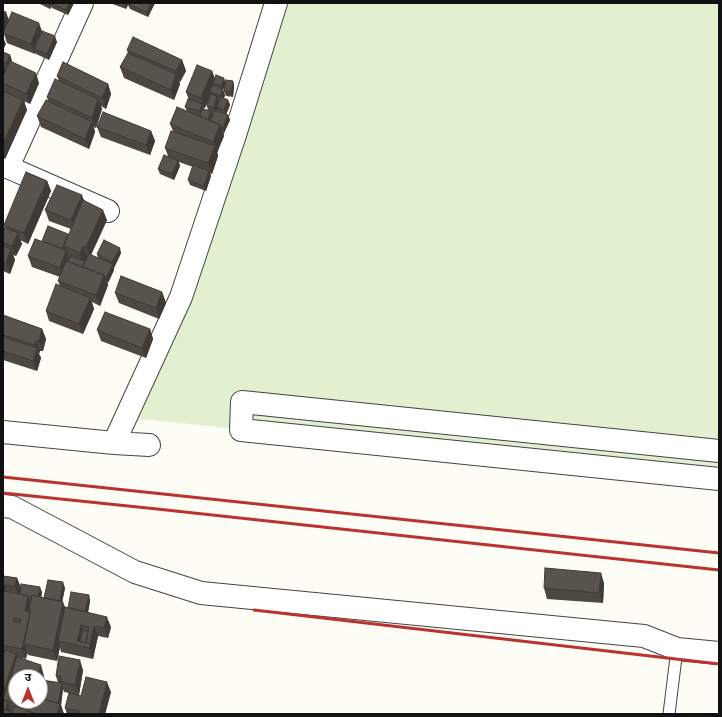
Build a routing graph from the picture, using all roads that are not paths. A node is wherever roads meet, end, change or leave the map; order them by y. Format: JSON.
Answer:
{"nodes":[{"id":1,"x":82,"y":3,"type":"edge"},
{"id":2,"x":276,"y":3,"type":"edge"},
{"id":3,"x":6,"y":166,"type":"edge"},
{"id":4,"x":108,"y":211,"type":"dead end"},
{"id":5,"x":3,"y":432,"type":"edge"},
{"id":6,"x":114,"y":443,"type":"junction"},
{"id":7,"x":149,"y":445,"type":"dead end"},
{"id":8,"x":719,"y":451,"type":"edge"},
{"id":9,"x":719,"y":479,"type":"edge"},
{"id":10,"x":3,"y":506,"type":"edge"},
{"id":11,"x":677,"y":649,"type":"junction"},
{"id":12,"x":719,"y":653,"type":"edge"},
{"id":13,"x":669,"y":714,"type":"edge"}],
"edges":[{"from":1,"to":3,"type":"street"},
{"from":2,"to":6,"type":"street"},
{"from":3,"to":4,"type":"street"},
{"from":5,"to":6,"type":"street"},
{"from":6,"to":7,"type":"street"},
{"from":8,"to":9,"type":"street"},
{"from":10,"to":11,"type":"street"},
{"from":11,"to":12,"type":"street"},
{"from":11,"to":13,"type":"lane"}]}
